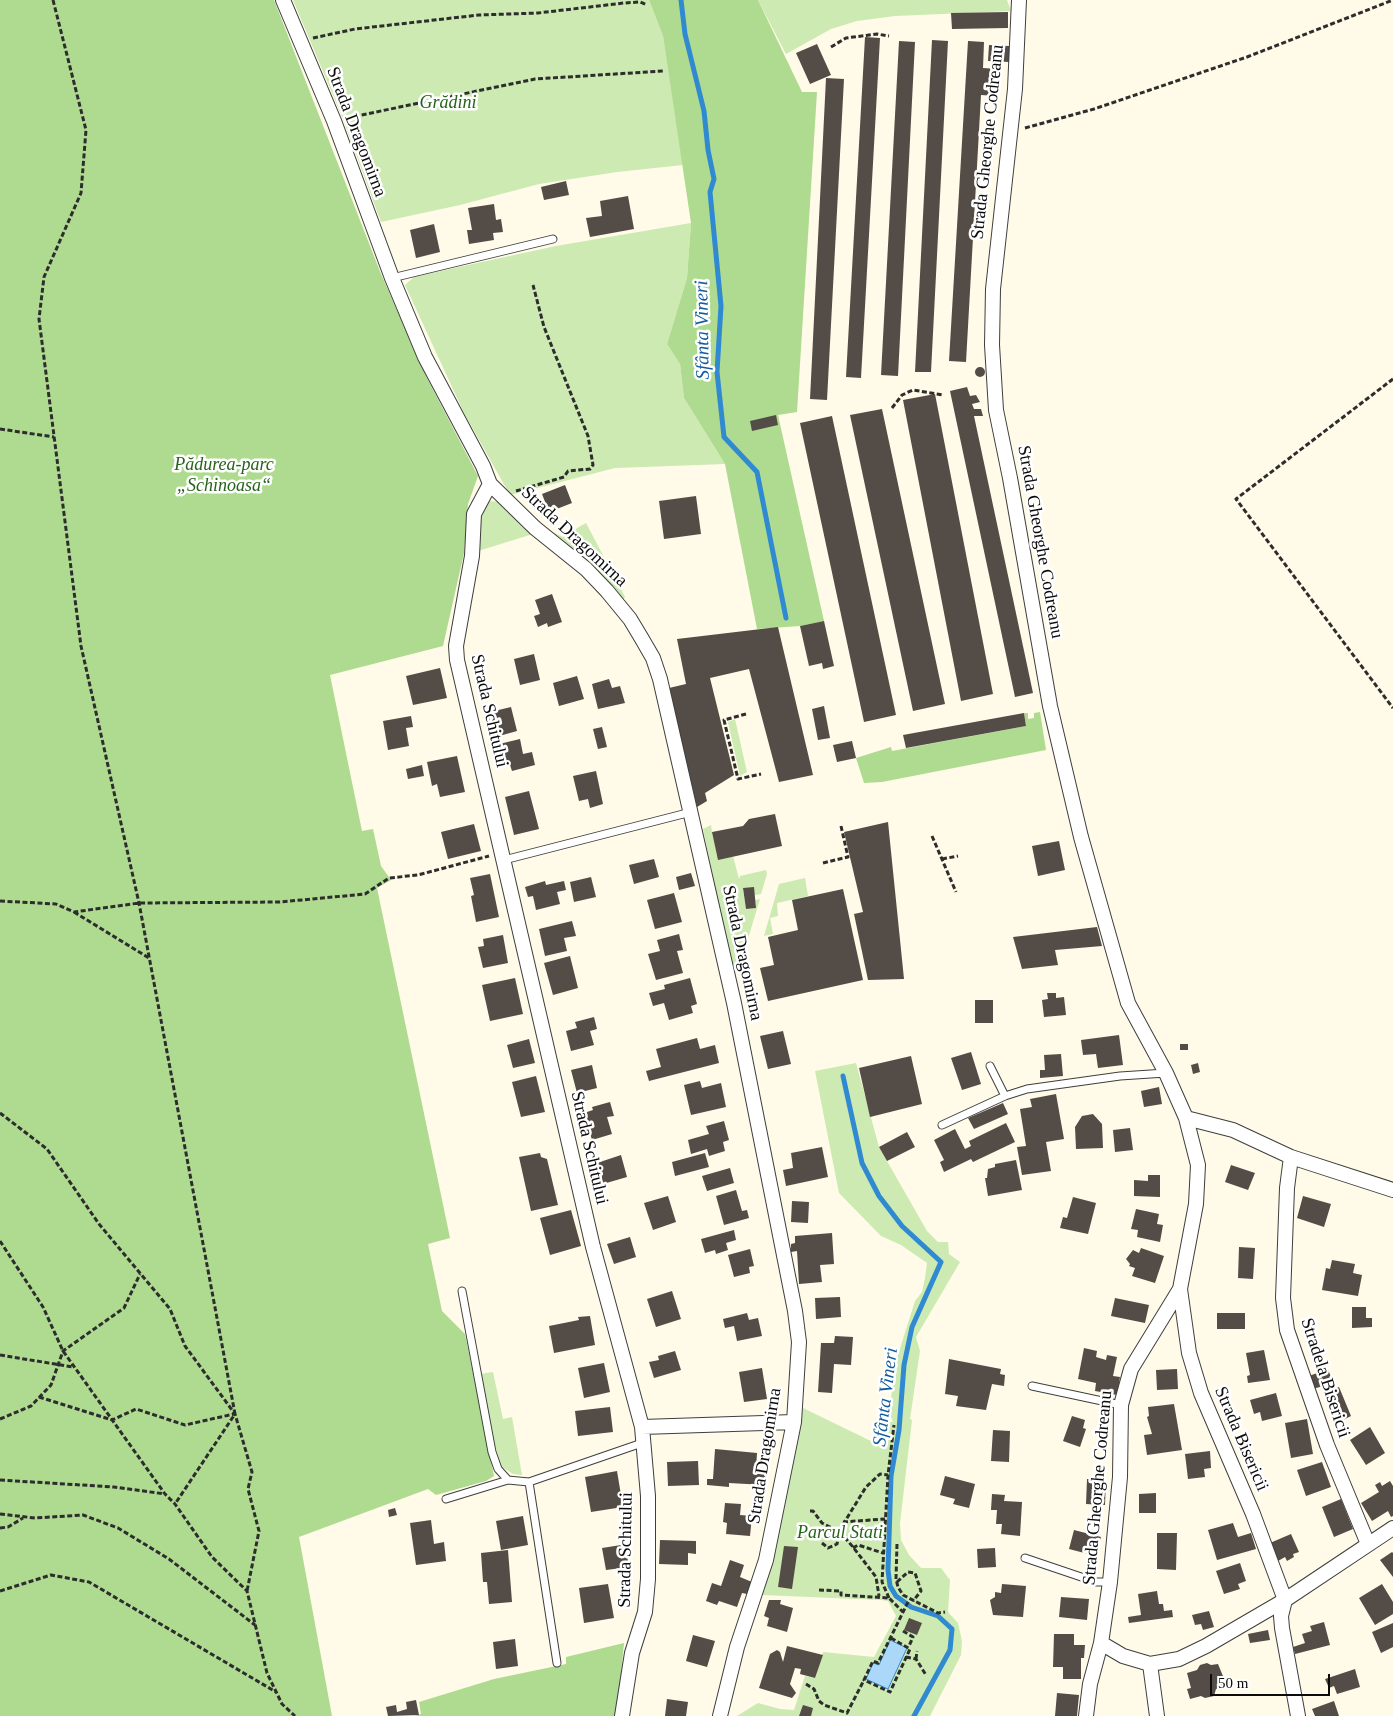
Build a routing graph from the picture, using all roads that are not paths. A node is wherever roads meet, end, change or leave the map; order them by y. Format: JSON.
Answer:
{"nodes":[{"id":1,"x":283,"y":0,"type":"edge"},
{"id":2,"x":1019,"y":0,"type":"edge"},
{"id":3,"x":553,"y":239,"type":"dead end"},
{"id":4,"x":392,"y":278,"type":"junction"},
{"id":5,"x":490,"y":484,"type":"junction"},
{"id":6,"x":692,"y":812,"type":"junction"},
{"id":7,"x":503,"y":856,"type":"junction"},
{"id":8,"x":990,"y":1066,"type":"dead end"},
{"id":9,"x":1166,"y":1073,"type":"junction"},
{"id":10,"x":1005,"y":1096,"type":"junction"},
{"id":11,"x":1186,"y":1118,"type":"junction"},
{"id":12,"x":942,"y":1125,"type":"dead end"},
{"id":13,"x":1291,"y":1157,"type":"junction"},
{"id":14,"x":1393,"y":1190,"type":"edge"},
{"id":15,"x":1180,"y":1289,"type":"junction"},
{"id":16,"x":462,"y":1291,"type":"dead end"},
{"id":17,"x":1032,"y":1386,"type":"dead end"},
{"id":18,"x":1121,"y":1405,"type":"junction"},
{"id":19,"x":794,"y":1422,"type":"junction"},
{"id":20,"x":642,"y":1427,"type":"junction"},
{"id":21,"x":642,"y":1443,"type":"junction"},
{"id":22,"x":508,"y":1480,"type":"junction"},
{"id":23,"x":529,"y":1482,"type":"junction"},
{"id":24,"x":446,"y":1499,"type":"dead end"},
{"id":25,"x":1393,"y":1528,"type":"edge"},
{"id":26,"x":1368,"y":1544,"type":"junction"},
{"id":27,"x":1025,"y":1558,"type":"dead end"},
{"id":28,"x":1110,"y":1582,"type":"junction"},
{"id":29,"x":1284,"y":1600,"type":"junction"},
{"id":30,"x":1101,"y":1643,"type":"junction"},
{"id":31,"x":557,"y":1664,"type":"dead end"},
{"id":32,"x":1150,"y":1664,"type":"junction"},
{"id":33,"x":1297,"y":1715,"type":"edge"},
{"id":34,"x":622,"y":1716,"type":"edge"},
{"id":35,"x":720,"y":1716,"type":"edge"},
{"id":36,"x":1086,"y":1716,"type":"edge"},
{"id":37,"x":1157,"y":1716,"type":"edge"}],
"edges":[{"from":1,"to":4,"type":"street","name":"Strada Dragomirna"},
{"from":2,"to":9,"type":"street","name":"Strada Gheorghe Codreanu"},
{"from":3,"to":4,"type":"lane"},
{"from":4,"to":5,"type":"street","name":"Strada Dragomirna"},
{"from":5,"to":6,"type":"street","name":"Strada Dragomirna"},
{"from":5,"to":7,"type":"street","name":"Strada Schitului"},
{"from":6,"to":7,"type":"lane"},
{"from":6,"to":19,"type":"street","name":"Strada Dragomirna"},
{"from":7,"to":20,"type":"street","name":"Strada Schitului"},
{"from":8,"to":10,"type":"lane"},
{"from":9,"to":10,"type":"lane"},
{"from":9,"to":11,"type":"street","name":"Strada Gheorghe Codreanu"},
{"from":10,"to":12,"type":"lane"},
{"from":11,"to":13,"type":"street"},
{"from":11,"to":15,"type":"street","name":"Strada Gheorghe Codreanu"},
{"from":13,"to":14,"type":"street"},
{"from":13,"to":26,"type":"street","name":"Stradela Bisericii"},
{"from":15,"to":18,"type":"street","name":"Strada Gheorghe Codreanu"},
{"from":15,"to":29,"type":"street","name":"Strada Bisericii"},
{"from":16,"to":22,"type":"lane"},
{"from":17,"to":18,"type":"lane"},
{"from":18,"to":28,"type":"street","name":"Strada Gheorghe Codreanu"},
{"from":19,"to":20,"type":"street"},
{"from":19,"to":35,"type":"street","name":"Strada Dragomirna"},
{"from":20,"to":21,"type":"street","name":"Strada Schitului"},
{"from":21,"to":23,"type":"lane"},
{"from":21,"to":34,"type":"street","name":"Strada Schitului"},
{"from":22,"to":23,"type":"lane"},
{"from":22,"to":24,"type":"lane"},
{"from":23,"to":31,"type":"lane"},
{"from":25,"to":26,"type":"street"},
{"from":26,"to":29,"type":"street"},
{"from":27,"to":28,"type":"lane"},
{"from":28,"to":30,"type":"street","name":"Strada Gheorghe Codreanu"},
{"from":29,"to":32,"type":"street"},
{"from":29,"to":33,"type":"street","name":"Strada Bisericii"},
{"from":30,"to":32,"type":"street"},
{"from":30,"to":36,"type":"street","name":"Strada Gheorghe Codreanu"},
{"from":32,"to":37,"type":"street"}]}
